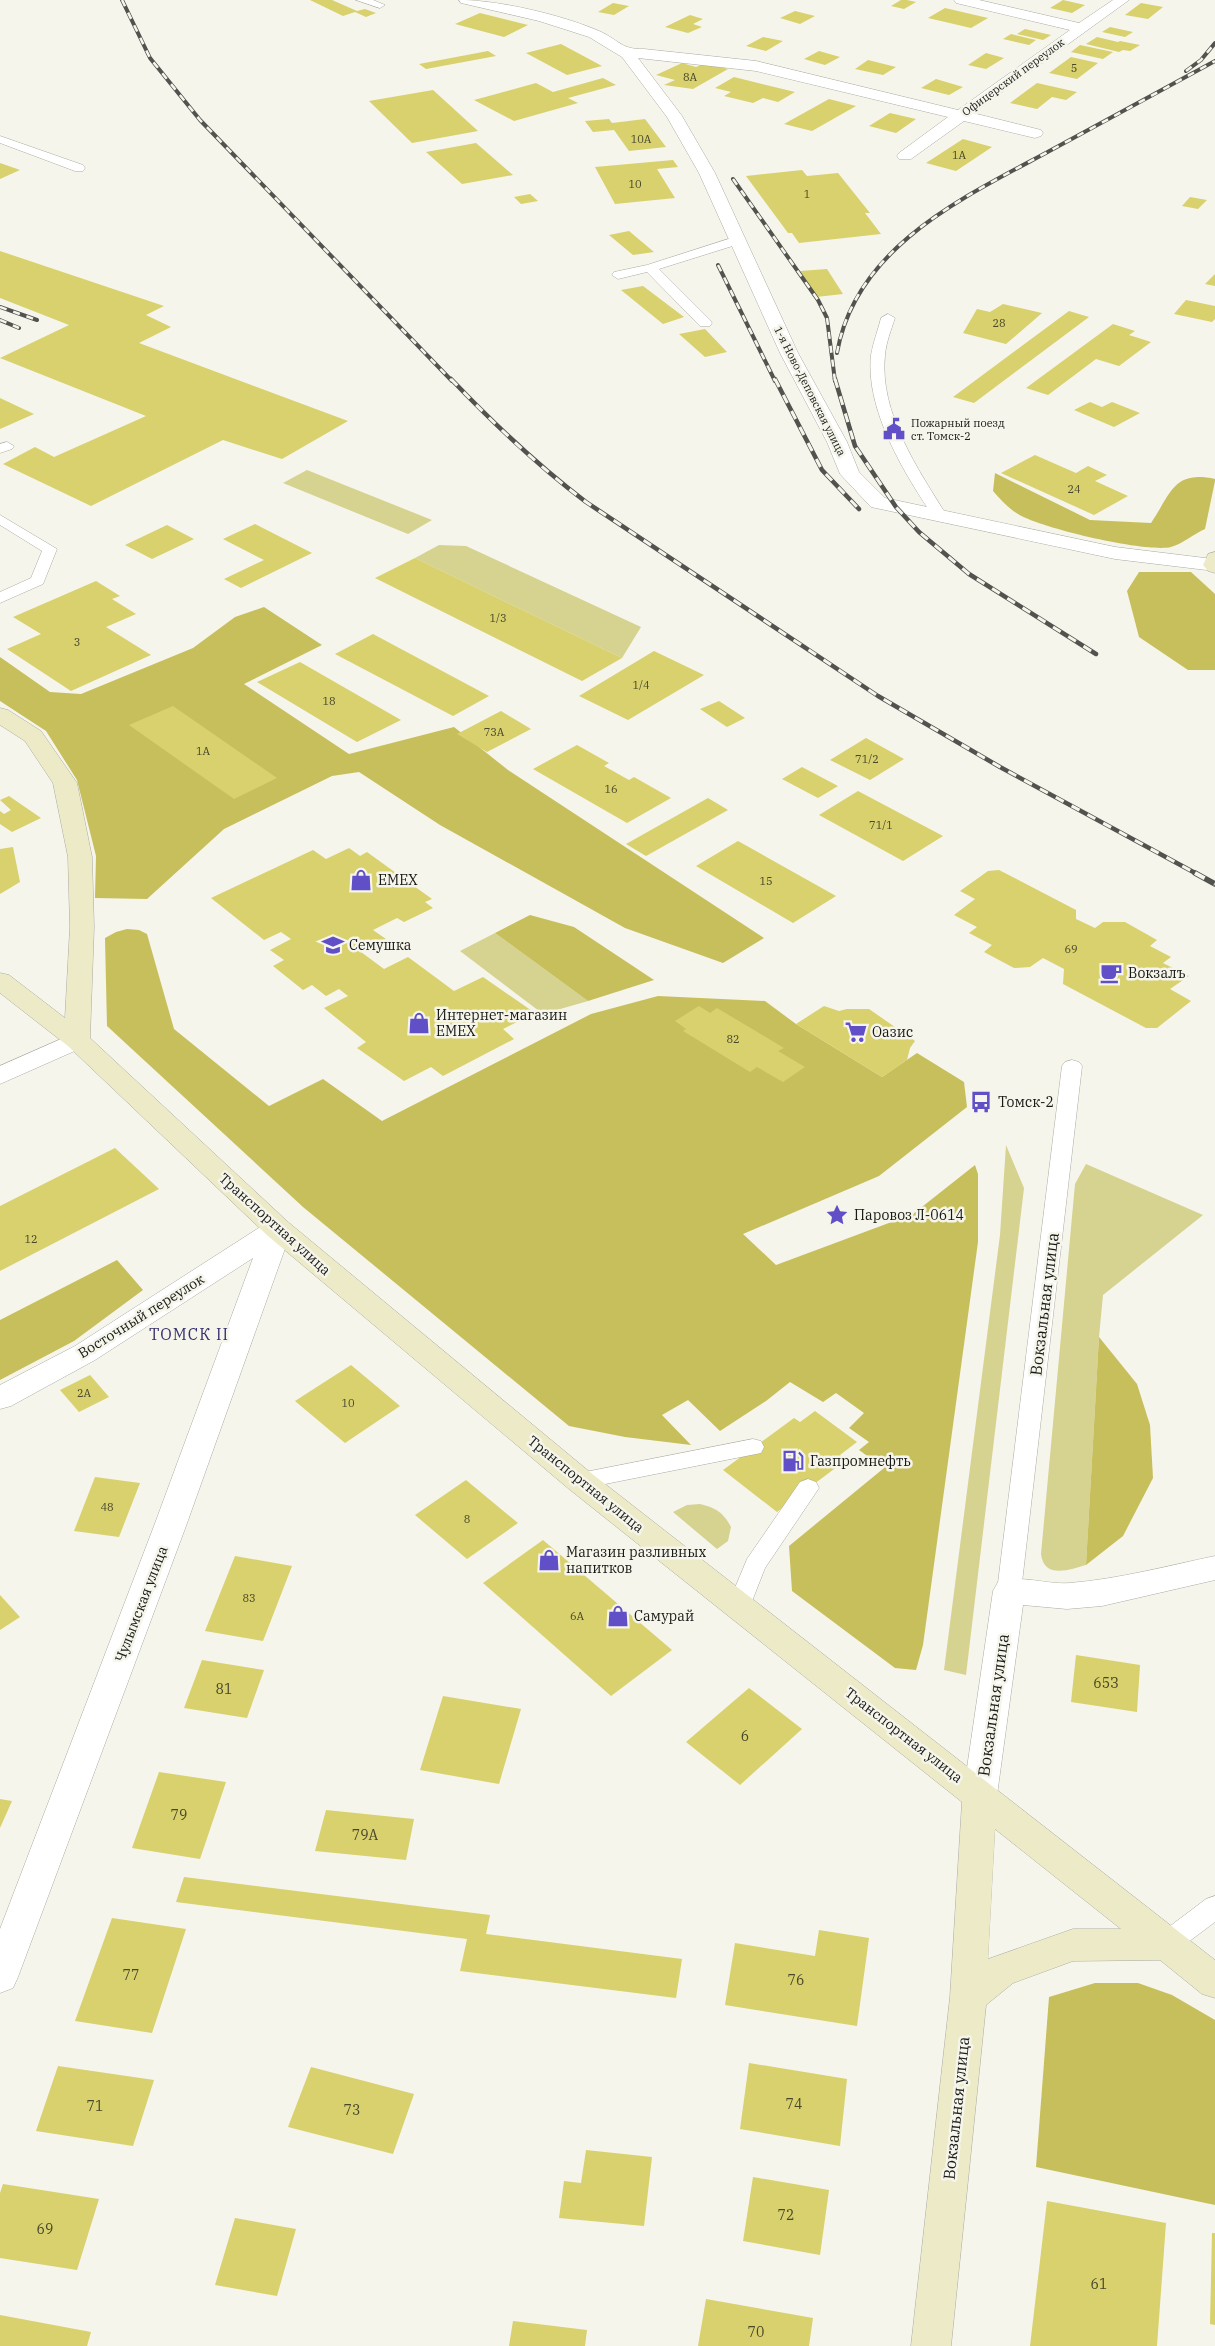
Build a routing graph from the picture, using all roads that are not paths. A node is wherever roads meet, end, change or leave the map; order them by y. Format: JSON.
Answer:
{"nodes":[{"id":1,"x":361,"y":0,"type":"edge"},
{"id":2,"x":466,"y":0,"type":"edge"},
{"id":3,"x":961,"y":0,"type":"edge"},
{"id":4,"x":1122,"y":0,"type":"edge"},
{"id":5,"x":380,"y":6,"type":"dead end"},
{"id":6,"x":1081,"y":28,"type":"junction"},
{"id":7,"x":627,"y":54,"type":"junction"},
{"id":8,"x":962,"y":115,"type":"junction"},
{"id":9,"x":1035,"y":133,"type":"dead end"},
{"id":10,"x":0,"y":139,"type":"edge"},
{"id":11,"x":904,"y":156,"type":"dead end"},
{"id":12,"x":79,"y":168,"type":"dead end"},
{"id":13,"x":738,"y":240,"type":"junction"},
{"id":14,"x":650,"y":268,"type":"junction"},
{"id":15,"x":618,"y":275,"type":"dead end"},
{"id":16,"x":888,"y":318,"type":"dead end"},
{"id":17,"x":705,"y":323,"type":"dead end"},
{"id":18,"x":940,"y":516,"type":"junction"},
{"id":19,"x":0,"y":519,"type":"edge"},
{"id":20,"x":1214,"y":563,"type":"edge"},
{"id":21,"x":0,"y":598,"type":"edge"},
{"id":22,"x":0,"y":715,"type":"edge"},
{"id":23,"x":0,"y":981,"type":"edge"},
{"id":24,"x":77,"y":1040,"type":"junction"},
{"id":25,"x":1072,"y":1066,"type":"dead end"},
{"id":26,"x":0,"y":1076,"type":"edge"},
{"id":27,"x":278,"y":1229,"type":"junction"},
{"id":28,"x":0,"y":1398,"type":"edge"},
{"id":29,"x":753,"y":1447,"type":"dead end"},
{"id":30,"x":580,"y":1481,"type":"junction"},
{"id":31,"x":808,"y":1488,"type":"dead end"},
{"id":32,"x":1215,"y":1568,"type":"edge"},
{"id":33,"x":1010,"y":1591,"type":"junction"},
{"id":34,"x":739,"y":1607,"type":"junction"},
{"id":35,"x":980,"y":1795,"type":"junction"},
{"id":36,"x":1215,"y":1907,"type":"edge"},
{"id":37,"x":1166,"y":1944,"type":"junction"},
{"id":38,"x":0,"y":1977,"type":"edge"},
{"id":39,"x":1215,"y":1982,"type":"edge"},
{"id":40,"x":968,"y":1997,"type":"junction"},
{"id":41,"x":931,"y":2346,"type":"edge"}],
"edges":[{"from":1,"to":5,"type":"lane"},
{"from":2,"to":7,"type":"street","name":"1-я Ново-Деповская улица"},
{"from":3,"to":6,"type":"street"},
{"from":4,"to":6,"type":"street","name":"Офицерский переулок"},
{"from":6,"to":8,"type":"street","name":"Офицерский переулок"},
{"from":7,"to":8,"type":"street"},
{"from":7,"to":13,"type":"street","name":"1-я Ново-Деповская улица"},
{"from":8,"to":9,"type":"street"},
{"from":8,"to":11,"type":"street","name":"Офицерский переулок"},
{"from":10,"to":12,"type":"lane"},
{"from":13,"to":14,"type":"lane"},
{"from":13,"to":18,"type":"street","name":"1-я Ново-Деповская улица"},
{"from":14,"to":15,"type":"lane"},
{"from":14,"to":17,"type":"lane"},
{"from":16,"to":18,"type":"lane"},
{"from":18,"to":20,"type":"street","name":"1-я Ново-Деповская улица"},
{"from":19,"to":21,"type":"lane"},
{"from":22,"to":24,"type":"main road"},
{"from":23,"to":24,"type":"main road","name":"Транспортная улица"},
{"from":24,"to":26,"type":"street"},
{"from":24,"to":27,"type":"main road","name":"Транспортная улица"},
{"from":25,"to":33,"type":"lane","name":"Вокзальная улица"},
{"from":27,"to":28,"type":"street","name":"Восточный переулок"},
{"from":27,"to":30,"type":"main road","name":"Транспортная улица"},
{"from":27,"to":38,"type":"street","name":"Чулымская улица"},
{"from":29,"to":30,"type":"lane"},
{"from":30,"to":34,"type":"main road","name":"Транспортная улица"},
{"from":31,"to":34,"type":"lane"},
{"from":32,"to":33,"type":"street"},
{"from":33,"to":35,"type":"street","name":"Вокзальная улица"},
{"from":34,"to":35,"type":"main road","name":"Транспортная улица"},
{"from":35,"to":37,"type":"main road","name":"Транспортная улица"},
{"from":35,"to":40,"type":"main road","name":"Вокзальная улица"},
{"from":36,"to":37,"type":"lane"},
{"from":37,"to":39,"type":"main road","name":"Транспортная улица"},
{"from":37,"to":40,"type":"main road"},
{"from":40,"to":41,"type":"main road","name":"Вокзальная улица"}]}
